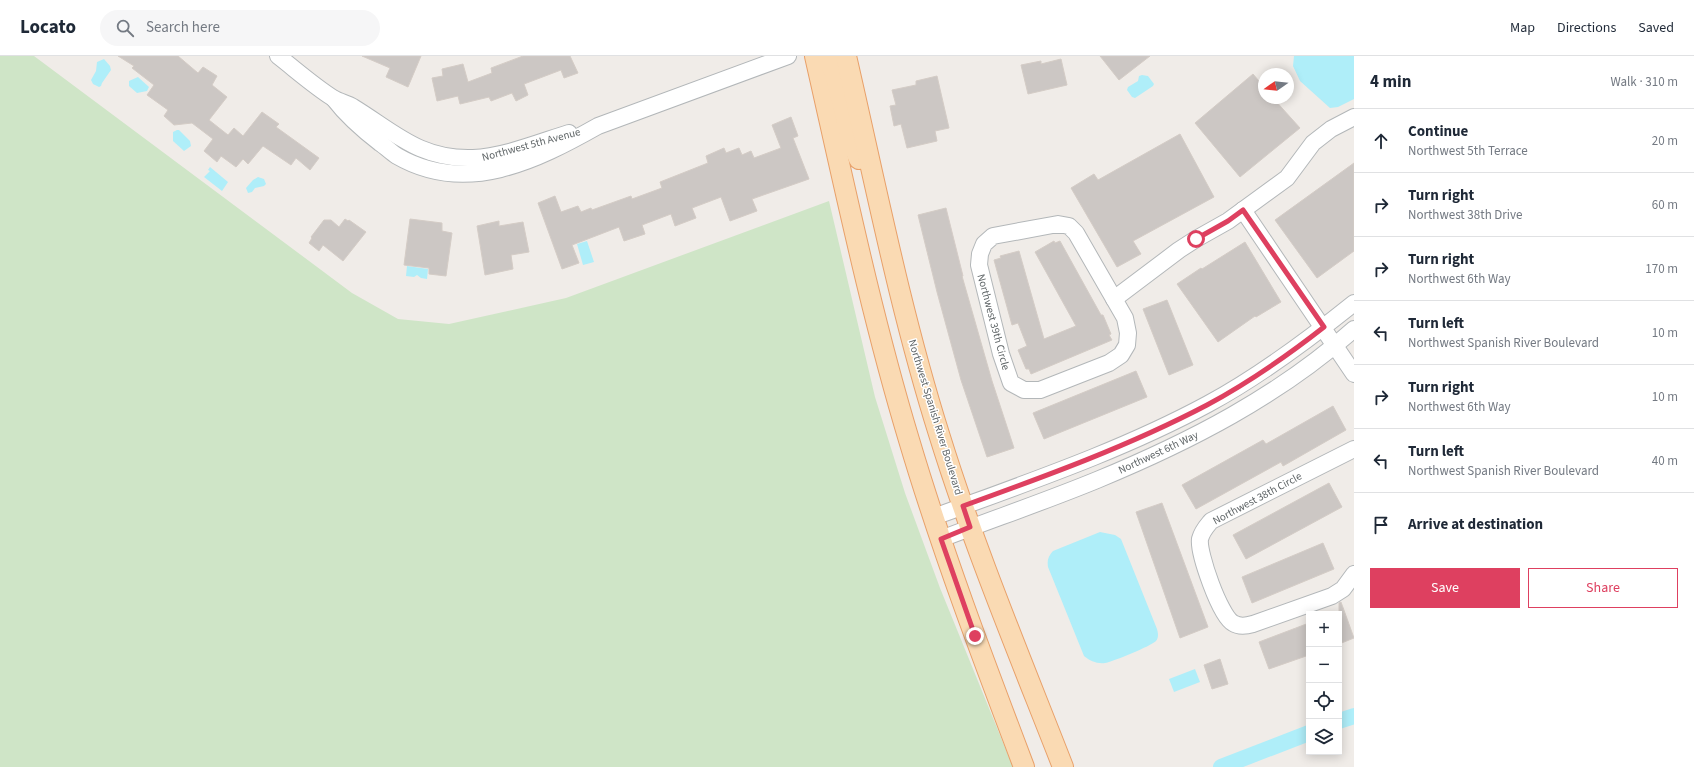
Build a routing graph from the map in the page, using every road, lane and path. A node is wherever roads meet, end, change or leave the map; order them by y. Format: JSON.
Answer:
{"nodes":[{"id":1,"x":278,"y":56,"type":"edge"},
{"id":2,"x":788,"y":56,"type":"edge"},
{"id":3,"x":815,"y":56,"type":"edge"},
{"id":4,"x":822,"y":56,"type":"edge"},
{"id":5,"x":846,"y":56,"type":"edge"},
{"id":6,"x":1354,"y":117,"type":"edge"},
{"id":7,"x":881,"y":209,"type":"junction"},
{"id":8,"x":1243,"y":210,"type":"junction"},
{"id":9,"x":1114,"y":299,"type":"junction"},
{"id":10,"x":1354,"y":303,"type":"edge"},
{"id":11,"x":1324,"y":327,"type":"junction"},
{"id":12,"x":1354,"y":329,"type":"edge"},
{"id":13,"x":1336,"y":345,"type":"junction"},
{"id":14,"x":1354,"y":374,"type":"edge"},
{"id":15,"x":1354,"y":449,"type":"edge"},
{"id":16,"x":963,"y":506,"type":"junction"},
{"id":17,"x":934,"y":517,"type":"junction"},
{"id":18,"x":970,"y":527,"type":"junction"},
{"id":19,"x":941,"y":539,"type":"junction"},
{"id":20,"x":1354,"y":574,"type":"edge"},
{"id":21,"x":1024,"y":767,"type":"edge"},
{"id":22,"x":1063,"y":767,"type":"edge"}],
"edges":[{"from":1,"to":2,"type":"street","name":"Northwest 5th Avenue"},
{"from":3,"to":17,"type":"main road"},
{"from":4,"to":7,"type":"main road"},
{"from":5,"to":7,"type":"main road","name":"Northwest Spanish River Boulevard"},
{"from":6,"to":8,"type":"street"},
{"from":7,"to":16,"type":"main road","name":"Northwest Spanish River Boulevard"},
{"from":8,"to":9,"type":"street"},
{"from":8,"to":11,"type":"street"},
{"from":9,"to":9,"type":"street","name":"Northwest 39th Circle"},
{"from":10,"to":11,"type":"street","name":"Northwest 6th Way"},
{"from":11,"to":13,"type":"street"},
{"from":11,"to":16,"type":"street","name":"Northwest 6th Way"},
{"from":12,"to":13,"type":"street","name":"Northwest 6th Way"},
{"from":13,"to":14,"type":"street"},
{"from":13,"to":18,"type":"street","name":"Northwest 6th Way"},
{"from":15,"to":20,"type":"street","name":"Northwest 38th Circle"},
{"from":16,"to":17,"type":"street","name":"Northwest 6th Way"},
{"from":16,"to":18,"type":"main road","name":"Northwest Spanish River Boulevard"},
{"from":17,"to":19,"type":"main road"},
{"from":18,"to":19,"type":"street","name":"Northwest 6th Way"},
{"from":18,"to":22,"type":"main road","name":"Northwest Spanish River Boulevard"},
{"from":19,"to":21,"type":"main road"}]}
